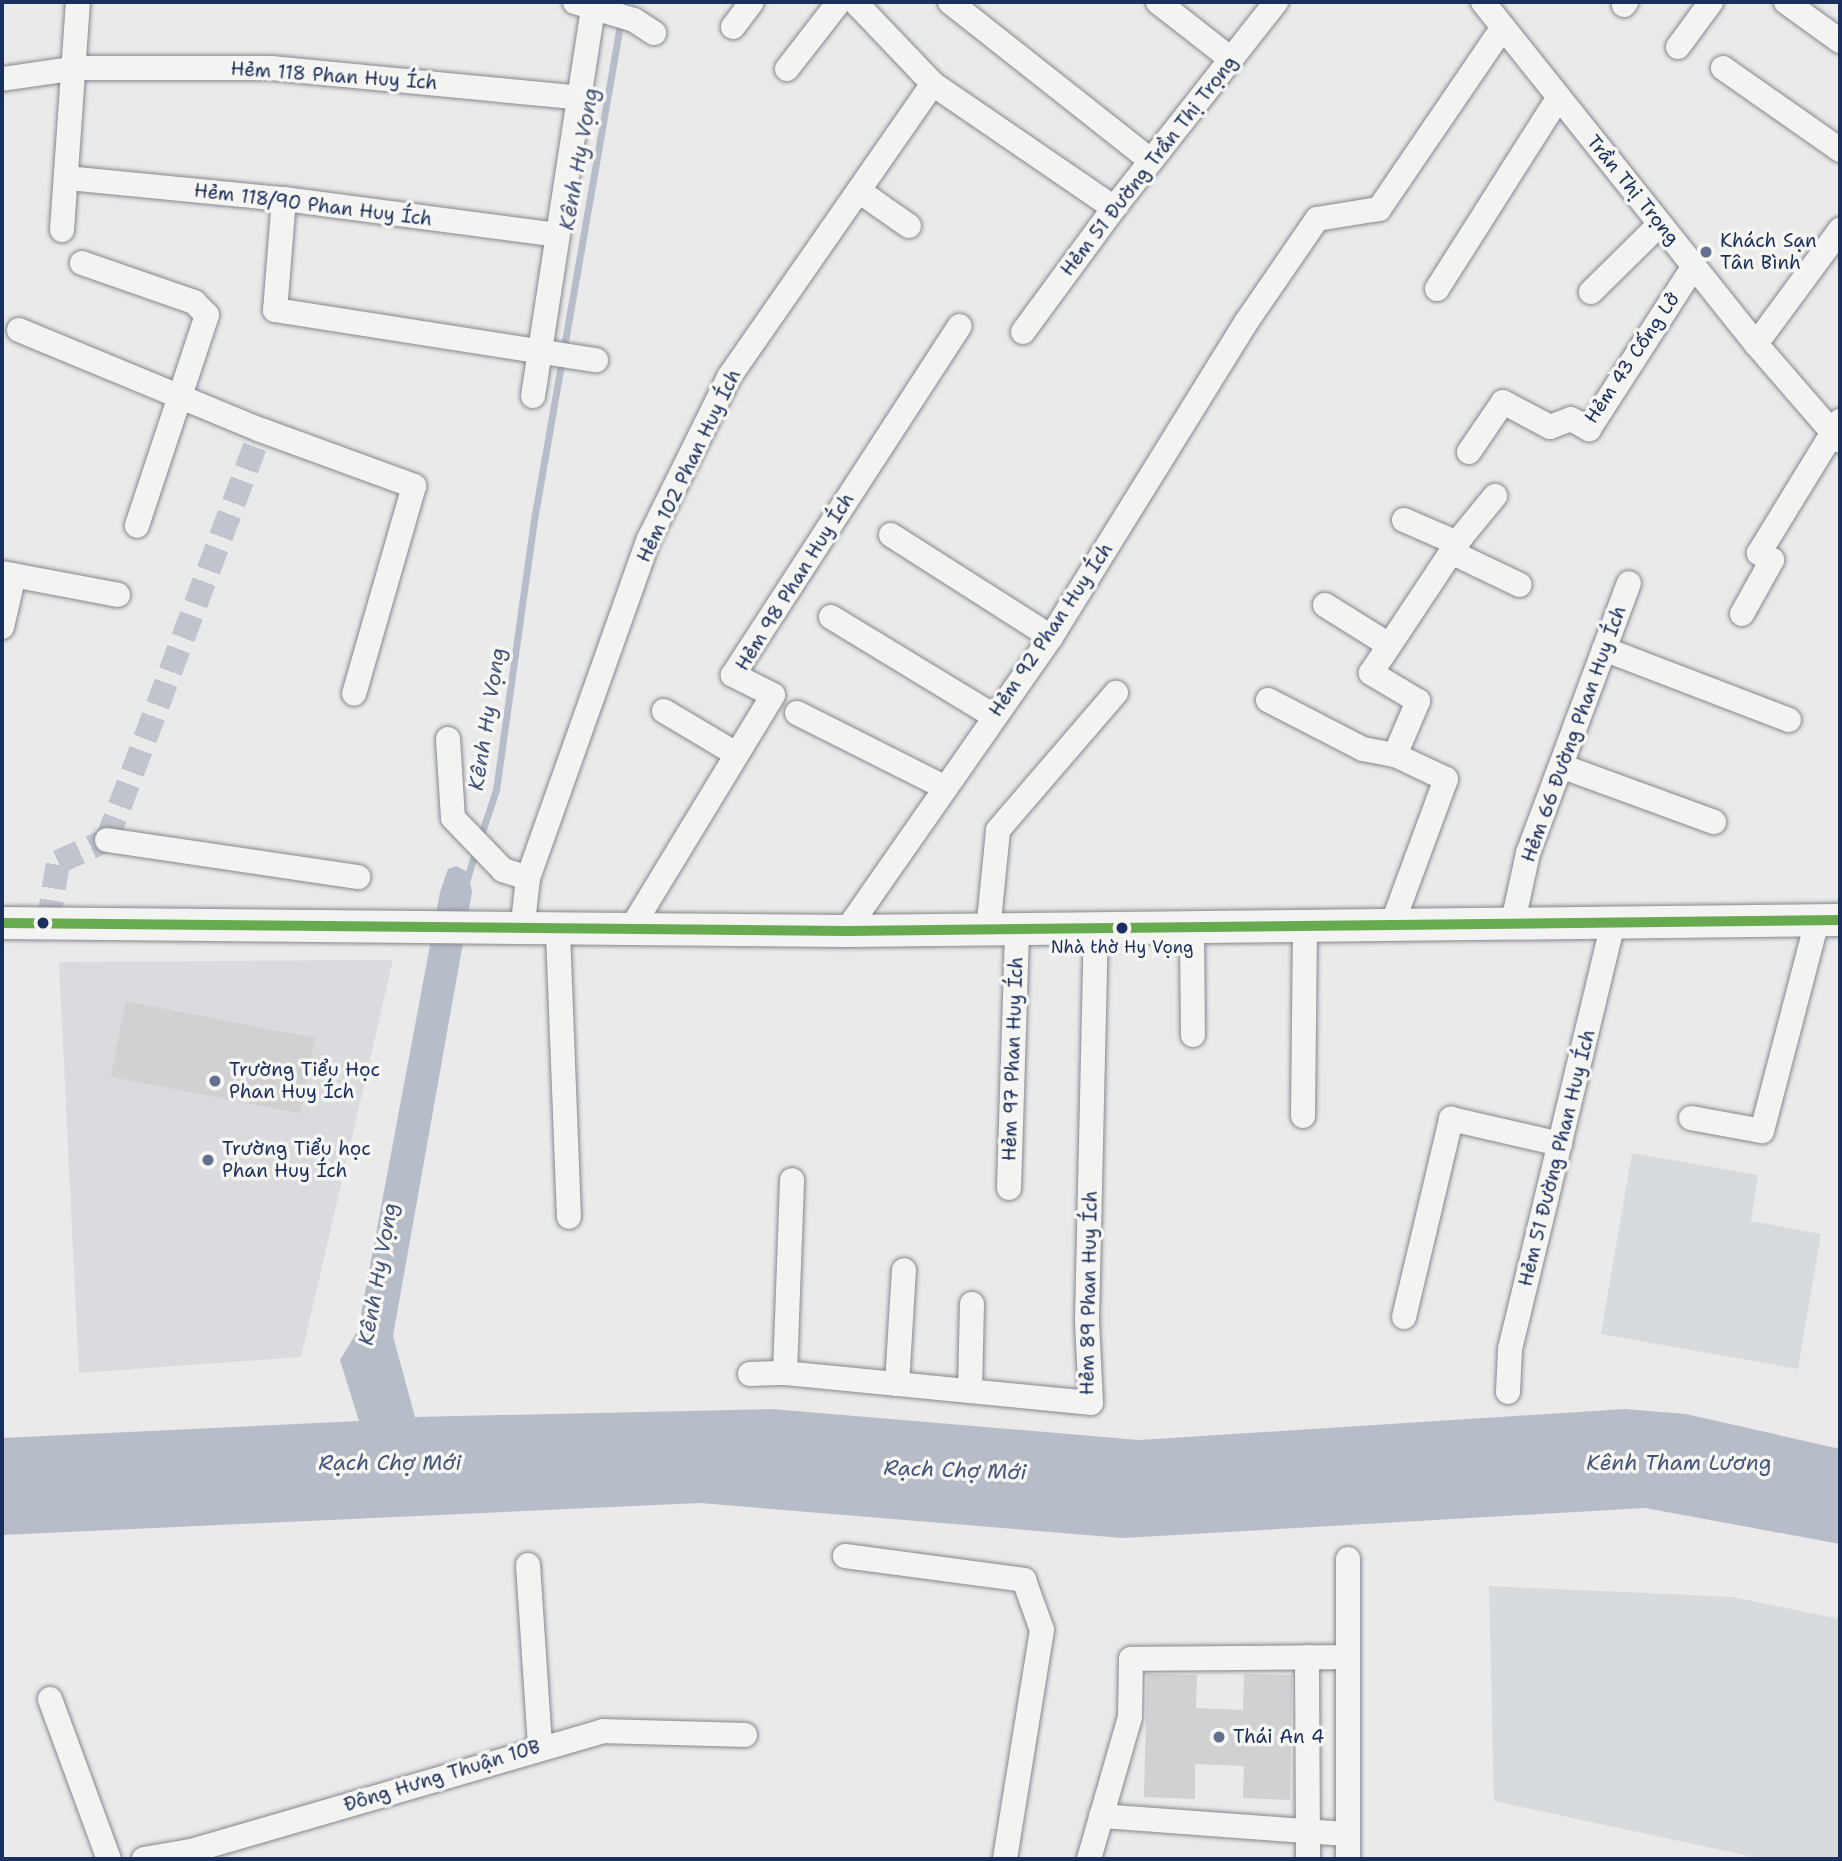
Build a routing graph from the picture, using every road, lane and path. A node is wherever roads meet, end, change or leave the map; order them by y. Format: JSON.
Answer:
{"nodes":[{"id":1,"x":78,"y":2,"type":"edge"},
{"id":2,"x":752,"y":2,"type":"edge"},
{"id":3,"x":839,"y":2,"type":"edge"},
{"id":4,"x":855,"y":2,"type":"edge"},
{"id":5,"x":950,"y":2,"type":"edge"},
{"id":6,"x":1158,"y":2,"type":"edge"},
{"id":7,"x":1276,"y":2,"type":"edge"},
{"id":8,"x":1483,"y":2,"type":"edge"},
{"id":9,"x":1711,"y":2,"type":"edge"},
{"id":10,"x":1786,"y":2,"type":"edge"},
{"id":11,"x":592,"y":7,"type":"edge"},
{"id":12,"x":644,"y":26,"type":"dead end"},
{"id":13,"x":733,"y":27,"type":"dead end"},
{"id":14,"x":1503,"y":27,"type":"junction"},
{"id":15,"x":1840,"y":41,"type":"edge"},
{"id":16,"x":1678,"y":47,"type":"dead end"},
{"id":17,"x":1231,"y":59,"type":"junction"},
{"id":18,"x":77,"y":68,"type":"junction"},
{"id":19,"x":1723,"y":68,"type":"dead end"},
{"id":20,"x":787,"y":69,"type":"dead end"},
{"id":21,"x":2,"y":79,"type":"edge"},
{"id":22,"x":933,"y":84,"type":"junction"},
{"id":23,"x":1559,"y":97,"type":"junction"},
{"id":24,"x":582,"y":98,"type":"junction"},
{"id":25,"x":1840,"y":150,"type":"edge"},
{"id":26,"x":1151,"y":161,"type":"junction"},
{"id":27,"x":68,"y":178,"type":"junction"},
{"id":28,"x":859,"y":191,"type":"junction"},
{"id":29,"x":284,"y":199,"type":"junction"},
{"id":30,"x":1114,"y":208,"type":"junction"},
{"id":31,"x":1660,"y":224,"type":"junction"},
{"id":32,"x":909,"y":226,"type":"dead end"},
{"id":33,"x":62,"y":230,"type":"dead end"},
{"id":34,"x":1840,"y":230,"type":"edge"},
{"id":35,"x":557,"y":235,"type":"junction"},
{"id":36,"x":82,"y":262,"type":"dead end"},
{"id":37,"x":1694,"y":266,"type":"junction"},
{"id":38,"x":1437,"y":289,"type":"dead end"},
{"id":39,"x":1591,"y":292,"type":"dead end"},
{"id":40,"x":960,"y":326,"type":"dead end"},
{"id":41,"x":19,"y":330,"type":"dead end"},
{"id":42,"x":1023,"y":332,"type":"dead end"},
{"id":43,"x":1756,"y":344,"type":"junction"},
{"id":44,"x":542,"y":349,"type":"junction"},
{"id":45,"x":596,"y":360,"type":"dead end"},
{"id":46,"x":180,"y":396,"type":"junction"},
{"id":47,"x":533,"y":396,"type":"dead end"},
{"id":48,"x":1838,"y":431,"type":"edge"},
{"id":49,"x":1469,"y":452,"type":"dead end"},
{"id":50,"x":1495,"y":496,"type":"dead end"},
{"id":51,"x":1404,"y":520,"type":"dead end"},
{"id":52,"x":137,"y":526,"type":"dead end"},
{"id":53,"x":891,"y":535,"type":"dead end"},
{"id":54,"x":1454,"y":548,"type":"junction"},
{"id":55,"x":8,"y":574,"type":"edge"},
{"id":56,"x":1629,"y":583,"type":"dead end"},
{"id":57,"x":1520,"y":585,"type":"dead end"},
{"id":58,"x":118,"y":595,"type":"dead end"},
{"id":59,"x":1325,"y":605,"type":"dead end"},
{"id":60,"x":1742,"y":614,"type":"dead end"},
{"id":61,"x":831,"y":617,"type":"dead end"},
{"id":62,"x":2,"y":627,"type":"edge"},
{"id":63,"x":1051,"y":637,"type":"junction"},
{"id":64,"x":1389,"y":645,"type":"junction"},
{"id":65,"x":1604,"y":649,"type":"junction"},
{"id":66,"x":1116,"y":693,"type":"dead end"},
{"id":67,"x":354,"y":694,"type":"dead end"},
{"id":68,"x":1268,"y":700,"type":"dead end"},
{"id":69,"x":664,"y":711,"type":"dead end"},
{"id":70,"x":797,"y":713,"type":"dead end"},
{"id":71,"x":994,"y":716,"type":"junction"},
{"id":72,"x":1789,"y":720,"type":"dead end"},
{"id":73,"x":448,"y":739,"type":"dead end"},
{"id":74,"x":736,"y":754,"type":"junction"},
{"id":75,"x":1395,"y":755,"type":"junction"},
{"id":76,"x":1561,"y":766,"type":"junction"},
{"id":77,"x":943,"y":788,"type":"junction"},
{"id":78,"x":1714,"y":822,"type":"dead end"},
{"id":79,"x":107,"y":840,"type":"dead end"},
{"id":80,"x":358,"y":877,"type":"dead end"},
{"id":81,"x":528,"y":878,"type":"junction"},
{"id":82,"x":1828,"y":920,"type":"edge"},
{"id":83,"x":2,"y":923,"type":"edge"},
{"id":84,"x":1613,"y":924,"type":"junction"},
{"id":85,"x":1512,"y":926,"type":"junction"},
{"id":86,"x":1305,"y":928,"type":"junction"},
{"id":87,"x":1391,"y":928,"type":"junction"},
{"id":88,"x":1192,"y":929,"type":"junction"},
{"id":89,"x":1003,"y":930,"type":"junction"},
{"id":90,"x":1096,"y":930,"type":"junction"},
{"id":91,"x":514,"y":932,"type":"junction"},
{"id":92,"x":558,"y":932,"type":"junction"},
{"id":93,"x":629,"y":932,"type":"junction"},
{"id":94,"x":846,"y":932,"type":"junction"},
{"id":95,"x":1193,"y":1035,"type":"dead end"},
{"id":96,"x":1303,"y":1116,"type":"dead end"},
{"id":97,"x":1691,"y":1118,"type":"dead end"},
{"id":98,"x":1560,"y":1144,"type":"junction"},
{"id":99,"x":792,"y":1180,"type":"dead end"},
{"id":100,"x":1009,"y":1188,"type":"dead end"},
{"id":101,"x":569,"y":1217,"type":"dead end"},
{"id":102,"x":904,"y":1270,"type":"dead end"},
{"id":103,"x":972,"y":1304,"type":"dead end"},
{"id":104,"x":1404,"y":1317,"type":"dead end"},
{"id":105,"x":785,"y":1373,"type":"junction"},
{"id":106,"x":750,"y":1374,"type":"dead end"},
{"id":107,"x":897,"y":1384,"type":"junction"},
{"id":108,"x":970,"y":1391,"type":"junction"},
{"id":109,"x":1508,"y":1392,"type":"dead end"},
{"id":110,"x":845,"y":1556,"type":"dead end"},
{"id":111,"x":1348,"y":1559,"type":"dead end"},
{"id":112,"x":528,"y":1565,"type":"dead end"},
{"id":113,"x":1307,"y":1657,"type":"junction"},
{"id":114,"x":1345,"y":1657,"type":"junction"},
{"id":115,"x":50,"y":1699,"type":"dead end"},
{"id":116,"x":745,"y":1735,"type":"dead end"},
{"id":117,"x":540,"y":1746,"type":"junction"},
{"id":118,"x":1101,"y":1816,"type":"junction"},
{"id":119,"x":1308,"y":1833,"type":"junction"},
{"id":120,"x":1347,"y":1834,"type":"junction"},
{"id":121,"x":109,"y":1859,"type":"edge"},
{"id":122,"x":144,"y":1859,"type":"edge"},
{"id":123,"x":1006,"y":1859,"type":"edge"},
{"id":124,"x":1089,"y":1859,"type":"edge"},
{"id":125,"x":1308,"y":1859,"type":"edge"},
{"id":126,"x":1348,"y":1859,"type":"edge"}],
"edges":[{"from":1,"to":18,"type":"street"},
{"from":2,"to":13,"type":"street"},
{"from":3,"to":20,"type":"street"},
{"from":4,"to":22,"type":"street"},
{"from":5,"to":26,"type":"street"},
{"from":6,"to":17,"type":"street"},
{"from":7,"to":17,"type":"street","name":"Hẻm 51 Đường Trần Thị Trọng"},
{"from":8,"to":14,"type":"street","name":"Trần Thị Trọng"},
{"from":9,"to":16,"type":"street"},
{"from":10,"to":15,"type":"street"},
{"from":11,"to":12,"type":"street"},
{"from":11,"to":24,"type":"street"},
{"from":14,"to":23,"type":"street","name":"Trần Thị Trọng"},
{"from":14,"to":63,"type":"street","name":"Hẻm 92 Phan Huy Ích"},
{"from":17,"to":26,"type":"street","name":"Hẻm 51 Đường Trần Thị Trọng"},
{"from":18,"to":21,"type":"street","name":"Hẻm 118 Phan Huy Ích"},
{"from":18,"to":24,"type":"street","name":"Hẻm 118 Phan Huy Ích"},
{"from":18,"to":27,"type":"street"},
{"from":19,"to":25,"type":"street"},
{"from":22,"to":28,"type":"street","name":"Hẻm 102 Phan Huy Ích"},
{"from":22,"to":30,"type":"street"},
{"from":23,"to":31,"type":"street","name":"Trần Thị Trọng"},
{"from":23,"to":38,"type":"street"},
{"from":24,"to":35,"type":"street"},
{"from":26,"to":30,"type":"street","name":"Hẻm 51 Đường Trần Thị Trọng"},
{"from":27,"to":29,"type":"street","name":"Hẻm 118/90 Phan Huy Ích"},
{"from":27,"to":33,"type":"street"},
{"from":28,"to":32,"type":"street"},
{"from":28,"to":81,"type":"street","name":"Hẻm 102 Phan Huy Ích"},
{"from":29,"to":35,"type":"street","name":"Hẻm 118/90 Phan Huy Ích"},
{"from":29,"to":44,"type":"street"},
{"from":30,"to":42,"type":"street","name":"Hẻm 51 Đường Trần Thị Trọng"},
{"from":31,"to":37,"type":"street","name":"Trần Thị Trọng"},
{"from":31,"to":39,"type":"street"},
{"from":34,"to":43,"type":"street"},
{"from":35,"to":44,"type":"street"},
{"from":36,"to":46,"type":"street"},
{"from":37,"to":43,"type":"street","name":"Trần Thị Trọng"},
{"from":37,"to":49,"type":"street","name":"Hẻm 43 Cống Lở"},
{"from":40,"to":74,"type":"street","name":"Hẻm 98 Phan Huy Ích"},
{"from":41,"to":46,"type":"street"},
{"from":43,"to":48,"type":"street","name":"Trần Thị Trọng"},
{"from":44,"to":45,"type":"street"},
{"from":44,"to":47,"type":"street"},
{"from":46,"to":52,"type":"street"},
{"from":46,"to":67,"type":"street"},
{"from":48,"to":60,"type":"street"},
{"from":50,"to":54,"type":"street"},
{"from":51,"to":54,"type":"street"},
{"from":53,"to":63,"type":"street"},
{"from":54,"to":57,"type":"street"},
{"from":54,"to":64,"type":"street"},
{"from":55,"to":58,"type":"street"},
{"from":55,"to":62,"type":"street"},
{"from":56,"to":65,"type":"street","name":"Hẻm 66 Đường Phan Huy Ích"},
{"from":59,"to":64,"type":"street"},
{"from":61,"to":71,"type":"street"},
{"from":63,"to":71,"type":"street","name":"Hẻm 92 Phan Huy Ích"},
{"from":64,"to":75,"type":"street"},
{"from":65,"to":72,"type":"street"},
{"from":65,"to":76,"type":"street","name":"Hẻm 66 Đường Phan Huy Ích"},
{"from":66,"to":89,"type":"street","name":"Hẻm 97 Phan Huy Ích"},
{"from":68,"to":75,"type":"street"},
{"from":69,"to":74,"type":"street"},
{"from":70,"to":77,"type":"street"},
{"from":71,"to":77,"type":"street","name":"Hẻm 92 Phan Huy Ích"},
{"from":73,"to":81,"type":"street"},
{"from":74,"to":93,"type":"street","name":"Hẻm 98 Phan Huy Ích"},
{"from":75,"to":87,"type":"street"},
{"from":76,"to":78,"type":"street"},
{"from":76,"to":85,"type":"street","name":"Hẻm 66 Đường Phan Huy Ích"},
{"from":77,"to":94,"type":"street","name":"Hẻm 92 Phan Huy Ích"},
{"from":79,"to":80,"type":"street"},
{"from":81,"to":91,"type":"street","name":"Hẻm 102 Phan Huy Ích"},
{"from":82,"to":84,"type":"main road"},
{"from":82,"to":97,"type":"street"},
{"from":83,"to":91,"type":"main road"},
{"from":84,"to":85,"type":"main road"},
{"from":84,"to":98,"type":"street","name":"Hẻm 51 Đường Phan Huy Ích"},
{"from":85,"to":87,"type":"main road"},
{"from":86,"to":87,"type":"main road"},
{"from":86,"to":88,"type":"main road"},
{"from":86,"to":96,"type":"street"},
{"from":88,"to":90,"type":"main road"},
{"from":88,"to":95,"type":"street"},
{"from":89,"to":90,"type":"main road"},
{"from":89,"to":94,"type":"main road"},
{"from":89,"to":100,"type":"street","name":"Hẻm 97 Phan Huy Ích"},
{"from":90,"to":108,"type":"street","name":"Hẻm 89 Phan Huy Ích"},
{"from":91,"to":92,"type":"main road"},
{"from":92,"to":93,"type":"main road"},
{"from":92,"to":101,"type":"street"},
{"from":93,"to":94,"type":"main road"},
{"from":98,"to":104,"type":"street"},
{"from":98,"to":109,"type":"street","name":"Hẻm 51 Đường Phan Huy Ích"},
{"from":99,"to":105,"type":"street"},
{"from":102,"to":107,"type":"street"},
{"from":103,"to":108,"type":"street"},
{"from":105,"to":106,"type":"street","name":"Hẻm 89 Phan Huy Ích"},
{"from":105,"to":107,"type":"street","name":"Hẻm 89 Phan Huy Ích"},
{"from":107,"to":108,"type":"street","name":"Hẻm 89 Phan Huy Ích"},
{"from":110,"to":123,"type":"street"},
{"from":111,"to":114,"type":"street"},
{"from":112,"to":117,"type":"street"},
{"from":113,"to":114,"type":"street"},
{"from":113,"to":118,"type":"street"},
{"from":113,"to":119,"type":"street"},
{"from":114,"to":120,"type":"street"},
{"from":115,"to":121,"type":"street"},
{"from":116,"to":117,"type":"street","name":"Đông Hưng Thuận 10B"},
{"from":117,"to":122,"type":"street","name":"Đông Hưng Thuận 10B"},
{"from":118,"to":119,"type":"street"},
{"from":118,"to":124,"type":"street"},
{"from":119,"to":120,"type":"street"},
{"from":119,"to":125,"type":"street"},
{"from":120,"to":126,"type":"street"}]}
